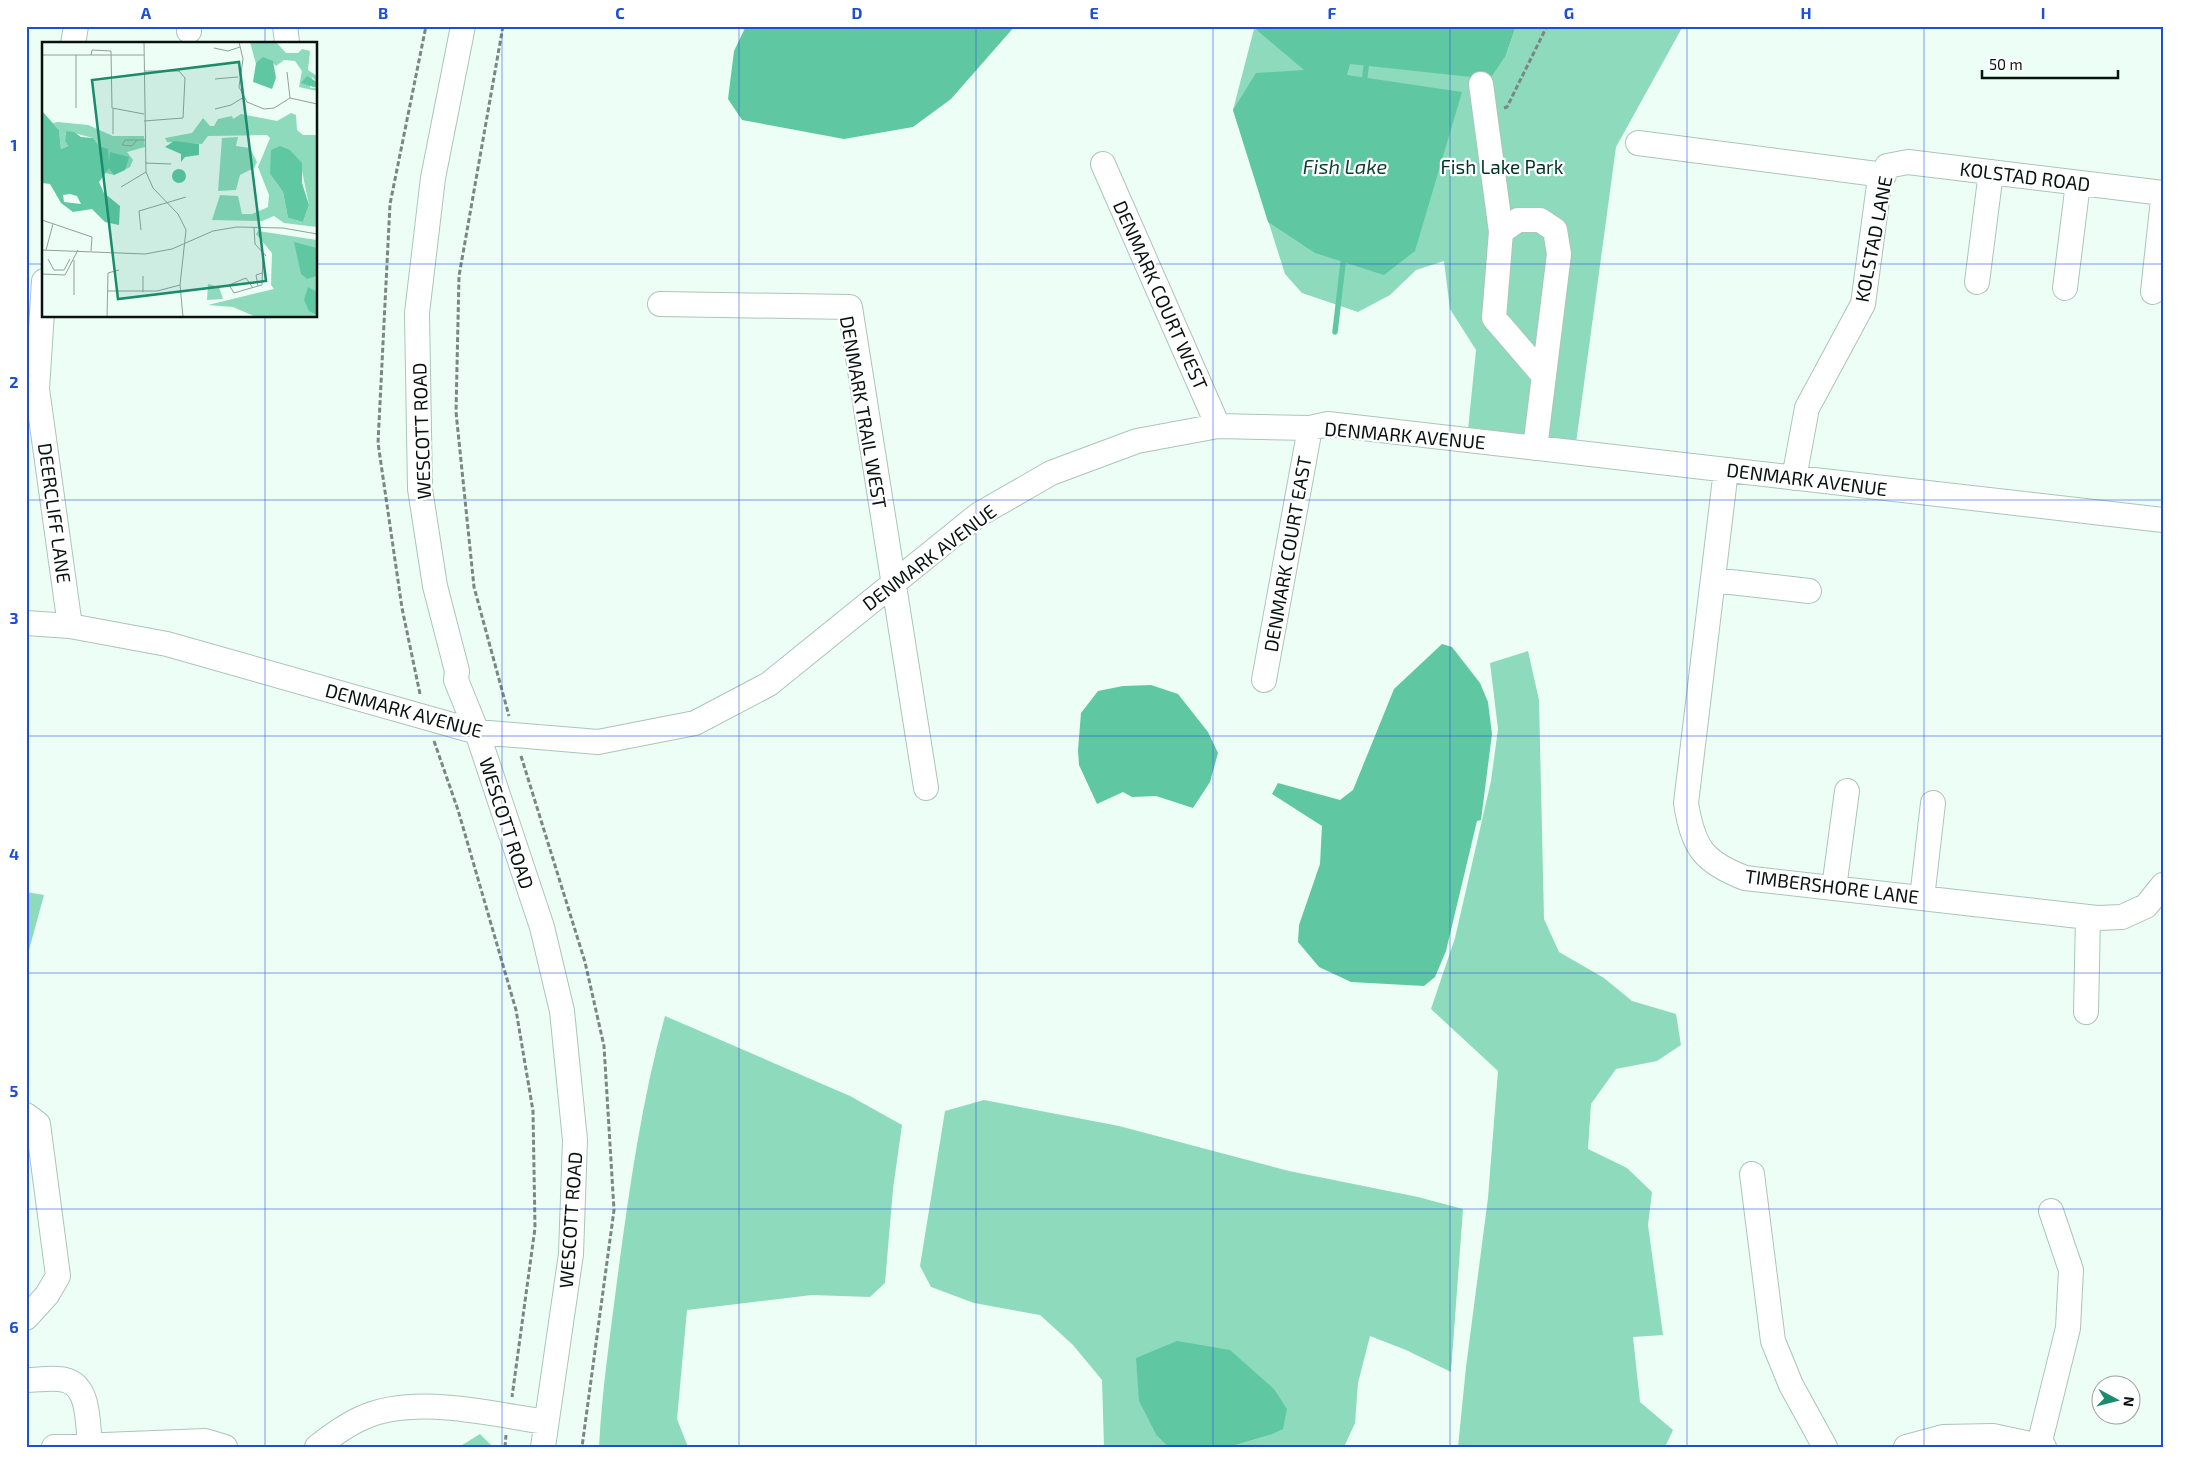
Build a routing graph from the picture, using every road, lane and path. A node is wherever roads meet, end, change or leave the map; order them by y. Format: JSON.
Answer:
{"nodes":[{"id":1,"x":76,"y":26,"type":"edge"},
{"id":2,"x":463,"y":26,"type":"edge"},
{"id":3,"x":1547,"y":26,"type":"edge"},
{"id":4,"x":73,"y":42,"type":"edge"},
{"id":5,"x":1481,"y":84,"type":"dead end"},
{"id":6,"x":1485,"y":116,"type":"junction"},
{"id":7,"x":1638,"y":143,"type":"dead end"},
{"id":8,"x":1103,"y":164,"type":"dead end"},
{"id":9,"x":1885,"y":170,"type":"junction"},
{"id":10,"x":1991,"y":172,"type":"junction"},
{"id":11,"x":2078,"y":183,"type":"junction"},
{"id":12,"x":2163,"y":192,"type":"edge"},
{"id":13,"x":2163,"y":199,"type":"edge"},
{"id":14,"x":1501,"y":232,"type":"junction"},
{"id":15,"x":1978,"y":282,"type":"dead end"},
{"id":16,"x":2065,"y":288,"type":"dead end"},
{"id":17,"x":2153,"y":292,"type":"dead end"},
{"id":18,"x":660,"y":304,"type":"dead end"},
{"id":19,"x":42,"y":312,"type":"edge"},
{"id":20,"x":1544,"y":376,"type":"junction"},
{"id":21,"x":1218,"y":426,"type":"junction"},
{"id":22,"x":1310,"y":428,"type":"junction"},
{"id":23,"x":1535,"y":448,"type":"junction"},
{"id":24,"x":1726,"y":470,"type":"junction"},
{"id":25,"x":1794,"y":478,"type":"junction"},
{"id":26,"x":2163,"y":520,"type":"edge"},
{"id":27,"x":1713,"y":580,"type":"junction"},
{"id":28,"x":893,"y":582,"type":"junction"},
{"id":29,"x":1809,"y":591,"type":"dead end"},
{"id":30,"x":26,"y":623,"type":"edge"},
{"id":31,"x":70,"y":626,"type":"junction"},
{"id":32,"x":1264,"y":680,"type":"dead end"},
{"id":33,"x":477,"y":732,"type":"junction"},
{"id":34,"x":926,"y":788,"type":"dead end"},
{"id":35,"x":1847,"y":791,"type":"dead end"},
{"id":36,"x":1933,"y":803,"type":"dead end"},
{"id":37,"x":2163,"y":885,"type":"edge"},
{"id":38,"x":1834,"y":888,"type":"junction"},
{"id":39,"x":1922,"y":898,"type":"junction"},
{"id":40,"x":2088,"y":917,"type":"junction"},
{"id":41,"x":2086,"y":1012,"type":"dead end"},
{"id":42,"x":26,"y":1116,"type":"edge"},
{"id":43,"x":1752,"y":1174,"type":"dead end"},
{"id":44,"x":2051,"y":1211,"type":"dead end"},
{"id":45,"x":26,"y":1318,"type":"edge"},
{"id":46,"x":26,"y":1380,"type":"edge"},
{"id":47,"x":546,"y":1422,"type":"junction"},
{"id":48,"x":90,"y":1445,"type":"junction"},
{"id":49,"x":2041,"y":1446,"type":"edge"},
{"id":50,"x":54,"y":1447,"type":"edge"},
{"id":51,"x":225,"y":1447,"type":"edge"},
{"id":52,"x":317,"y":1447,"type":"edge"},
{"id":53,"x":543,"y":1447,"type":"edge"},
{"id":54,"x":1825,"y":1447,"type":"edge"},
{"id":55,"x":1906,"y":1447,"type":"edge"}],
"edges":[{"from":1,"to":4,"type":"street"},
{"from":2,"to":33,"type":"street","name":"WESCOTT ROAD"},
{"from":3,"to":6,"type":"path"},
{"from":5,"to":6,"type":"street"},
{"from":6,"to":14,"type":"street"},
{"from":7,"to":9,"type":"street","name":"KOLSTAD ROAD"},
{"from":8,"to":21,"type":"street","name":"DENMARK COURT WEST"},
{"from":9,"to":10,"type":"street","name":"KOLSTAD ROAD"},
{"from":9,"to":25,"type":"street","name":"KOLSTAD LANE"},
{"from":10,"to":11,"type":"street","name":"KOLSTAD ROAD"},
{"from":10,"to":15,"type":"street"},
{"from":11,"to":12,"type":"street","name":"KOLSTAD ROAD"},
{"from":11,"to":16,"type":"street"},
{"from":13,"to":17,"type":"street"},
{"from":14,"to":20,"type":"street"},
{"from":14,"to":20,"type":"street"},
{"from":18,"to":28,"type":"street","name":"DENMARK TRAIL WEST"},
{"from":19,"to":31,"type":"street","name":"DEERCLIFF LANE"},
{"from":20,"to":23,"type":"street"},
{"from":21,"to":22,"type":"street","name":"DENMARK AVENUE"},
{"from":21,"to":28,"type":"street","name":"DENMARK AVENUE"},
{"from":22,"to":23,"type":"street","name":"DENMARK AVENUE"},
{"from":22,"to":32,"type":"street","name":"DENMARK COURT EAST"},
{"from":23,"to":24,"type":"street","name":"DENMARK AVENUE"},
{"from":24,"to":25,"type":"street","name":"DENMARK AVENUE"},
{"from":24,"to":27,"type":"street","name":"TIMBERSHORE LANE"},
{"from":25,"to":26,"type":"street","name":"DENMARK AVENUE"},
{"from":27,"to":29,"type":"street"},
{"from":27,"to":38,"type":"street","name":"TIMBERSHORE LANE"},
{"from":28,"to":33,"type":"street","name":"DENMARK AVENUE"},
{"from":28,"to":34,"type":"street"},
{"from":30,"to":31,"type":"street","name":"DENMARK AVENUE"},
{"from":31,"to":33,"type":"street","name":"DENMARK AVENUE"},
{"from":33,"to":47,"type":"street","name":"WESCOTT ROAD"},
{"from":35,"to":38,"type":"street"},
{"from":36,"to":39,"type":"street"},
{"from":37,"to":40,"type":"street","name":"TIMBERSHORE LANE"},
{"from":38,"to":39,"type":"street","name":"TIMBERSHORE LANE"},
{"from":39,"to":40,"type":"street","name":"TIMBERSHORE LANE"},
{"from":40,"to":41,"type":"street"},
{"from":42,"to":45,"type":"street"},
{"from":43,"to":54,"type":"street"},
{"from":44,"to":49,"type":"street"},
{"from":46,"to":48,"type":"street"},
{"from":47,"to":52,"type":"street"},
{"from":47,"to":53,"type":"street","name":"WESCOTT ROAD"},
{"from":48,"to":50,"type":"street"},
{"from":48,"to":51,"type":"street"},
{"from":49,"to":55,"type":"street"}]}
